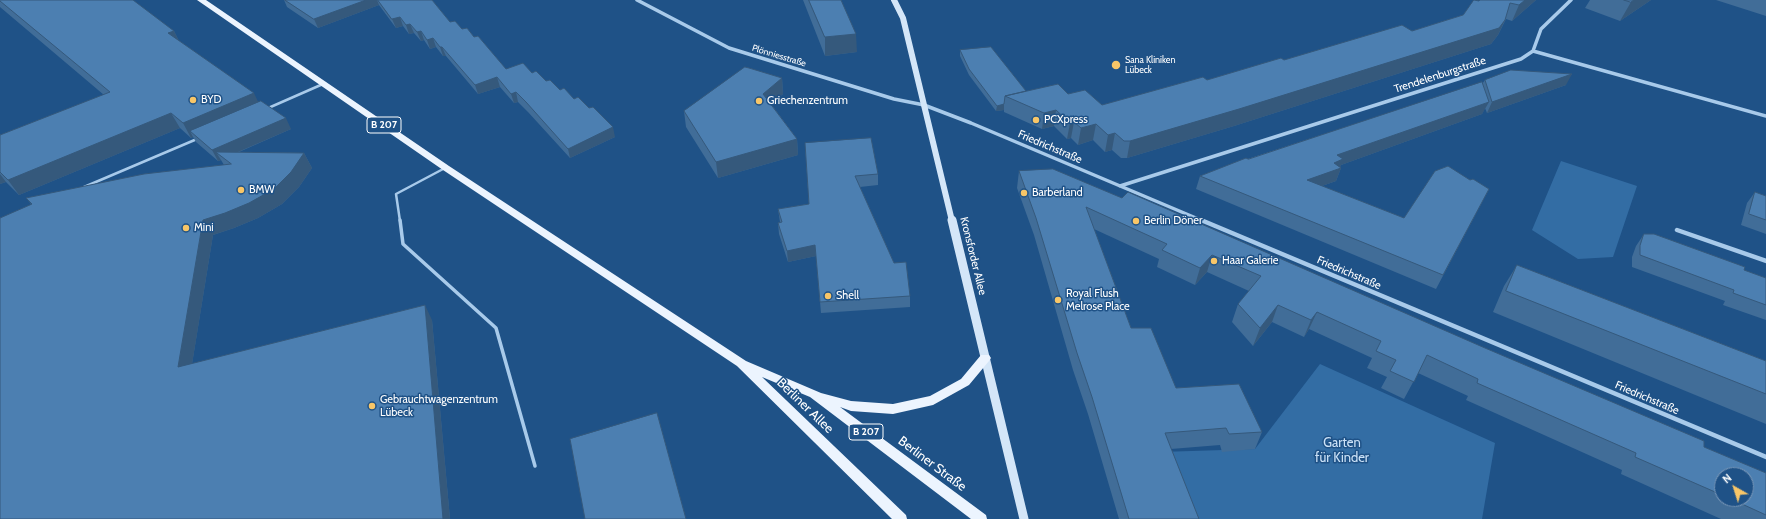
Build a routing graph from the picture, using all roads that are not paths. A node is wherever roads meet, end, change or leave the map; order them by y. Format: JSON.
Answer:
{"nodes":[{"id":1,"x":201,"y":0,"type":"edge"},
{"id":2,"x":637,"y":0,"type":"edge"},
{"id":3,"x":894,"y":0,"type":"edge"},
{"id":4,"x":1571,"y":0,"type":"edge"},
{"id":5,"x":1533,"y":51,"type":"junction"},
{"id":6,"x":323,"y":84,"type":"junction"},
{"id":7,"x":924,"y":105,"type":"junction"},
{"id":8,"x":258,"y":112,"type":"edge"},
{"id":9,"x":1766,"y":116,"type":"edge"},
{"id":10,"x":201,"y":137,"type":"edge"},
{"id":11,"x":446,"y":168,"type":"junction"},
{"id":12,"x":1120,"y":186,"type":"junction"},
{"id":13,"x":79,"y":189,"type":"edge"},
{"id":14,"x":1677,"y":230,"type":"dead end"},
{"id":15,"x":1766,"y":261,"type":"edge"},
{"id":16,"x":985,"y":358,"type":"junction"},
{"id":17,"x":741,"y":363,"type":"junction"},
{"id":18,"x":814,"y":394,"type":"junction"},
{"id":19,"x":1766,"y":457,"type":"edge"},
{"id":20,"x":535,"y":466,"type":"dead end"},
{"id":21,"x":901,"y":519,"type":"edge"},
{"id":22,"x":981,"y":519,"type":"edge"},
{"id":23,"x":1024,"y":519,"type":"edge"}],
"edges":[{"from":1,"to":6,"type":"main road","number":"B 207"},
{"from":2,"to":7,"type":"street","name":"Plönniesstraße"},
{"from":3,"to":7,"type":"main road","name":"Kronsforder Allee"},
{"from":4,"to":5,"type":"street"},
{"from":5,"to":9,"type":"street"},
{"from":5,"to":12,"type":"street","name":"Trendelenburgstraße"},
{"from":6,"to":8,"type":"lane"},
{"from":6,"to":11,"type":"main road","number":"B 207"},
{"from":7,"to":12,"type":"street","name":"Friedrichstraße"},
{"from":7,"to":16,"type":"main road","name":"Kronsforder Allee"},
{"from":10,"to":13,"type":"lane"},
{"from":11,"to":17,"type":"main road","number":"B 207"},
{"from":11,"to":20,"type":"lane"},
{"from":12,"to":19,"type":"street","name":"Friedrichstraße"},
{"from":14,"to":15,"type":"street"},
{"from":16,"to":18,"type":"main road"},
{"from":16,"to":23,"type":"main road","name":"Kronsforder Allee"},
{"from":17,"to":18,"type":"main road","name":"Berliner Straße","number":"B 207"},
{"from":17,"to":21,"type":"main road","name":"Berliner Allee","number":"B 207"},
{"from":18,"to":22,"type":"main road","name":"Berliner Straße","number":"B 207"}]}
